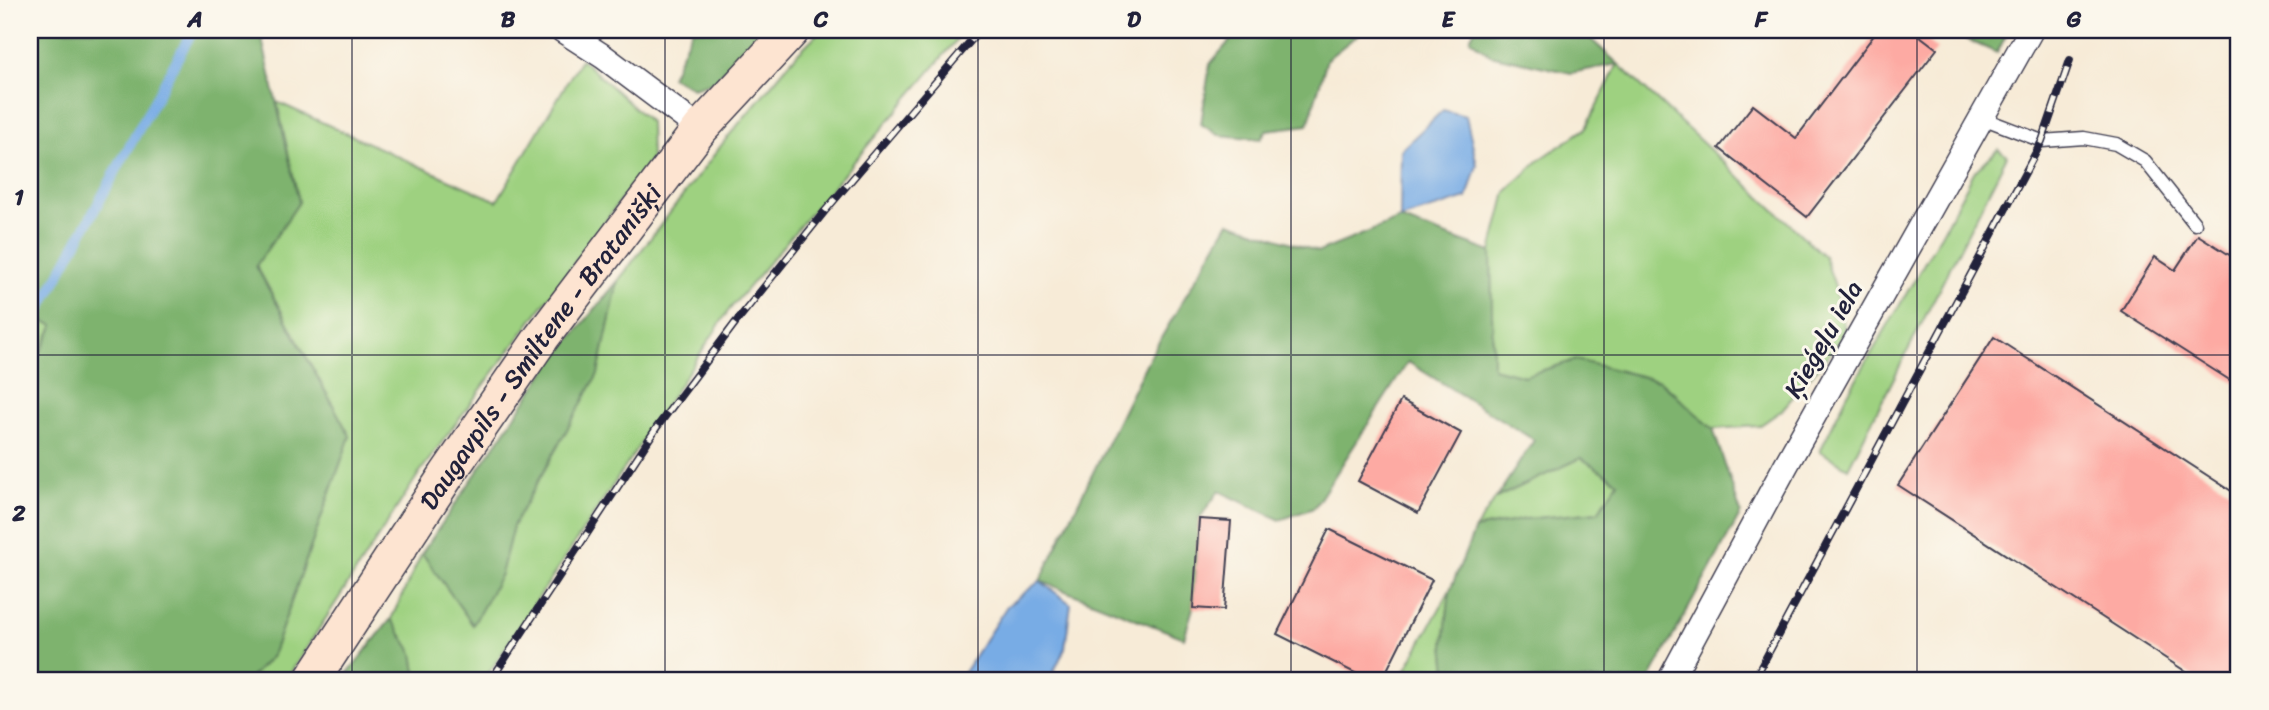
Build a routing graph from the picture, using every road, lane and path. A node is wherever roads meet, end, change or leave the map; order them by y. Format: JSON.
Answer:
{"nodes":[{"id":1,"x":562,"y":30,"type":"edge"},
{"id":2,"x":792,"y":30,"type":"edge"},
{"id":3,"x":2031,"y":30,"type":"edge"},
{"id":4,"x":1982,"y":118,"type":"junction"},
{"id":5,"x":701,"y":129,"type":"junction"},
{"id":6,"x":2195,"y":223,"type":"dead end"},
{"id":7,"x":312,"y":680,"type":"edge"},
{"id":8,"x":1670,"y":680,"type":"edge"}],
"edges":[{"from":1,"to":5,"type":"street"},
{"from":2,"to":5,"type":"main road","name":"Daugavpils - Smiltene - Bratanišķi"},
{"from":3,"to":4,"type":"street","name":"Ķieģeļu iela"},
{"from":4,"to":6,"type":"lane"},
{"from":4,"to":8,"type":"street","name":"Ķieģeļu iela"},
{"from":5,"to":7,"type":"main road","name":"Daugavpils - Smiltene - Bratanišķi"}]}
